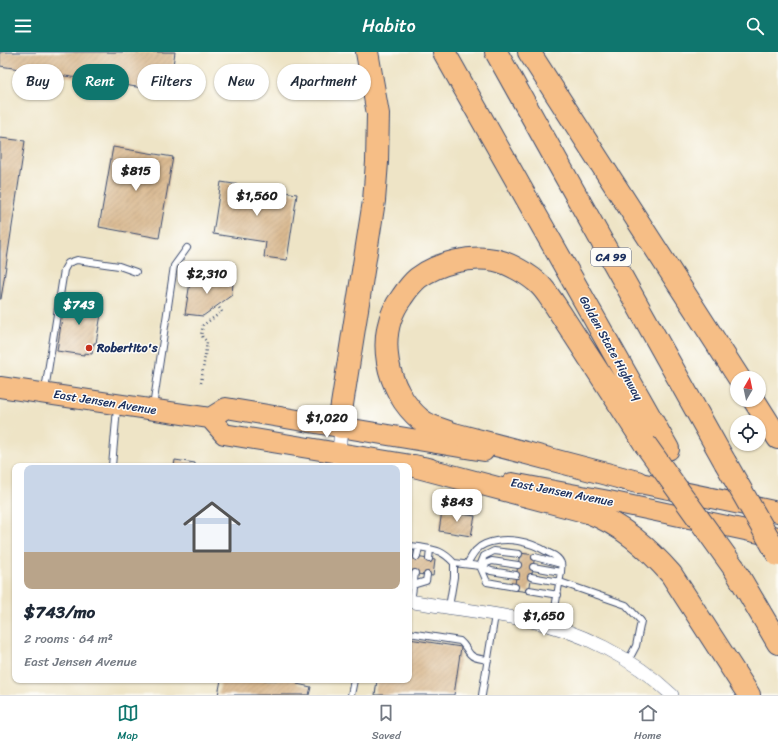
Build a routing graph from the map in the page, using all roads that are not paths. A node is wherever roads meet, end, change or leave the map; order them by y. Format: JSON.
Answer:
{"nodes":[{"id":1,"x":367,"y":52,"type":"edge"},
{"id":2,"x":444,"y":52,"type":"edge"},
{"id":3,"x":496,"y":52,"type":"edge"},
{"id":4,"x":529,"y":52,"type":"edge"},
{"id":5,"x":187,"y":248,"type":"dead end"},
{"id":6,"x":136,"y":272,"type":"dead end"},
{"id":7,"x":734,"y":371,"type":"edge"},
{"id":8,"x":0,"y":386,"type":"edge"},
{"id":9,"x":44,"y":393,"type":"junction"},
{"id":10,"x":118,"y":404,"type":"junction"},
{"id":11,"x":758,"y":407,"type":"edge"},
{"id":12,"x":152,"y":410,"type":"junction"},
{"id":13,"x":210,"y":418,"type":"junction"},
{"id":14,"x":341,"y":427,"type":"junction"},
{"id":15,"x":778,"y":438,"type":"edge"},
{"id":16,"x":338,"y":459,"type":"edge"},
{"id":17,"x":725,"y":462,"type":"junction"},
{"id":18,"x":112,"y":463,"type":"edge"},
{"id":19,"x":380,"y":463,"type":"edge"},
{"id":20,"x":412,"y":466,"type":"edge"},
{"id":21,"x":637,"y":482,"type":"junction"},
{"id":22,"x":778,"y":512,"type":"edge"},
{"id":23,"x":778,"y":537,"type":"edge"},
{"id":24,"x":412,"y":546,"type":"edge"},
{"id":25,"x":419,"y":548,"type":"junction"},
{"id":26,"x":430,"y":549,"type":"junction"},
{"id":27,"x":519,"y":554,"type":"dead end"},
{"id":28,"x":778,"y":555,"type":"edge"},
{"id":29,"x":417,"y":557,"type":"dead end"},
{"id":30,"x":535,"y":557,"type":"dead end"},
{"id":31,"x":429,"y":559,"type":"dead end"},
{"id":32,"x":454,"y":563,"type":"junction"},
{"id":33,"x":467,"y":564,"type":"junction"},
{"id":34,"x":561,"y":564,"type":"junction"},
{"id":35,"x":480,"y":566,"type":"junction"},
{"id":36,"x":518,"y":566,"type":"dead end"},
{"id":37,"x":533,"y":567,"type":"dead end"},
{"id":38,"x":734,"y":568,"type":"junction"},
{"id":39,"x":561,"y":572,"type":"junction"},
{"id":40,"x":415,"y":573,"type":"dead end"},
{"id":41,"x":427,"y":575,"type":"dead end"},
{"id":42,"x":516,"y":575,"type":"dead end"},
{"id":43,"x":531,"y":577,"type":"dead end"},
{"id":44,"x":412,"y":580,"type":"edge"},
{"id":45,"x":560,"y":582,"type":"junction"},
{"id":46,"x":412,"y":583,"type":"edge"},
{"id":47,"x":514,"y":587,"type":"dead end"},
{"id":48,"x":529,"y":590,"type":"dead end"},
{"id":49,"x":558,"y":595,"type":"junction"},
{"id":50,"x":412,"y":602,"type":"edge"},
{"id":51,"x":449,"y":607,"type":"junction"},
{"id":52,"x":495,"y":615,"type":"junction"},
{"id":53,"x":552,"y":626,"type":"junction"},
{"id":54,"x":412,"y":634,"type":"edge"},
{"id":55,"x":778,"y":643,"type":"edge"},
{"id":56,"x":488,"y":660,"type":"junction"},
{"id":57,"x":628,"y":661,"type":"junction"},
{"id":58,"x":354,"y":683,"type":"edge"},
{"id":59,"x":352,"y":695,"type":"edge"},
{"id":60,"x":482,"y":695,"type":"edge"},
{"id":61,"x":672,"y":695,"type":"edge"},
{"id":62,"x":749,"y":695,"type":"edge"}],
"edges":[{"from":1,"to":14,"type":"highway"},
{"from":2,"to":38,"type":"highway","name":"Golden State Highway","bridge":true},
{"from":3,"to":17,"type":"highway","number":"CA 99"},
{"from":4,"to":7,"type":"highway"},
{"from":5,"to":12,"type":"lane"},
{"from":6,"to":9,"type":"lane"},
{"from":8,"to":9,"type":"main road","name":"East Jensen Avenue"},
{"from":9,"to":10,"type":"main road","name":"East Jensen Avenue"},
{"from":10,"to":12,"type":"main road","name":"East Jensen Avenue"},
{"from":10,"to":18,"type":"lane"},
{"from":11,"to":15,"type":"highway"},
{"from":12,"to":13,"type":"main road","name":"East Jensen Avenue"},
{"from":13,"to":14,"type":"main road","name":"East Jensen Avenue"},
{"from":13,"to":16,"type":"main road","name":"East Jensen Avenue"},
{"from":14,"to":16,"type":"street"},
{"from":14,"to":21,"type":"main road","name":"East Jensen Avenue"},
{"from":16,"to":19,"type":"main road","name":"East Jensen Avenue"},
{"from":17,"to":23,"type":"highway","bridge":true},
{"from":17,"to":28,"type":"highway","number":"CA 99","bridge":true},
{"from":20,"to":23,"type":"main road","name":"East Jensen Avenue"},
{"from":20,"to":62,"type":"highway"},
{"from":21,"to":22,"type":"main road","name":"East Jensen Avenue"},
{"from":21,"to":38,"type":"highway","bridge":true},
{"from":24,"to":25,"type":"lane"},
{"from":25,"to":26,"type":"lane"},
{"from":25,"to":29,"type":"lane"},
{"from":26,"to":31,"type":"lane"},
{"from":26,"to":32,"type":"lane"},
{"from":27,"to":35,"type":"lane"},
{"from":30,"to":34,"type":"lane"},
{"from":32,"to":33,"type":"lane"},
{"from":32,"to":51,"type":"lane"},
{"from":33,"to":34,"type":"lane"},
{"from":33,"to":35,"type":"lane"},
{"from":34,"to":39,"type":"lane"},
{"from":35,"to":36,"type":"lane"},
{"from":35,"to":42,"type":"lane"},
{"from":35,"to":47,"type":"lane"},
{"from":37,"to":39,"type":"lane"},
{"from":38,"to":55,"type":"highway","name":"Golden State Highway"},
{"from":39,"to":45,"type":"lane"},
{"from":40,"to":44,"type":"lane"},
{"from":41,"to":46,"type":"lane"},
{"from":43,"to":45,"type":"lane"},
{"from":45,"to":49,"type":"lane"},
{"from":45,"to":57,"type":"lane"},
{"from":48,"to":49,"type":"lane"},
{"from":49,"to":53,"type":"lane"},
{"from":50,"to":51,"type":"street"},
{"from":51,"to":52,"type":"street"},
{"from":52,"to":53,"type":"street"},
{"from":52,"to":56,"type":"lane"},
{"from":53,"to":57,"type":"street"},
{"from":54,"to":56,"type":"lane"},
{"from":56,"to":60,"type":"lane"},
{"from":57,"to":61,"type":"street"},
{"from":58,"to":59,"type":"lane"}]}
